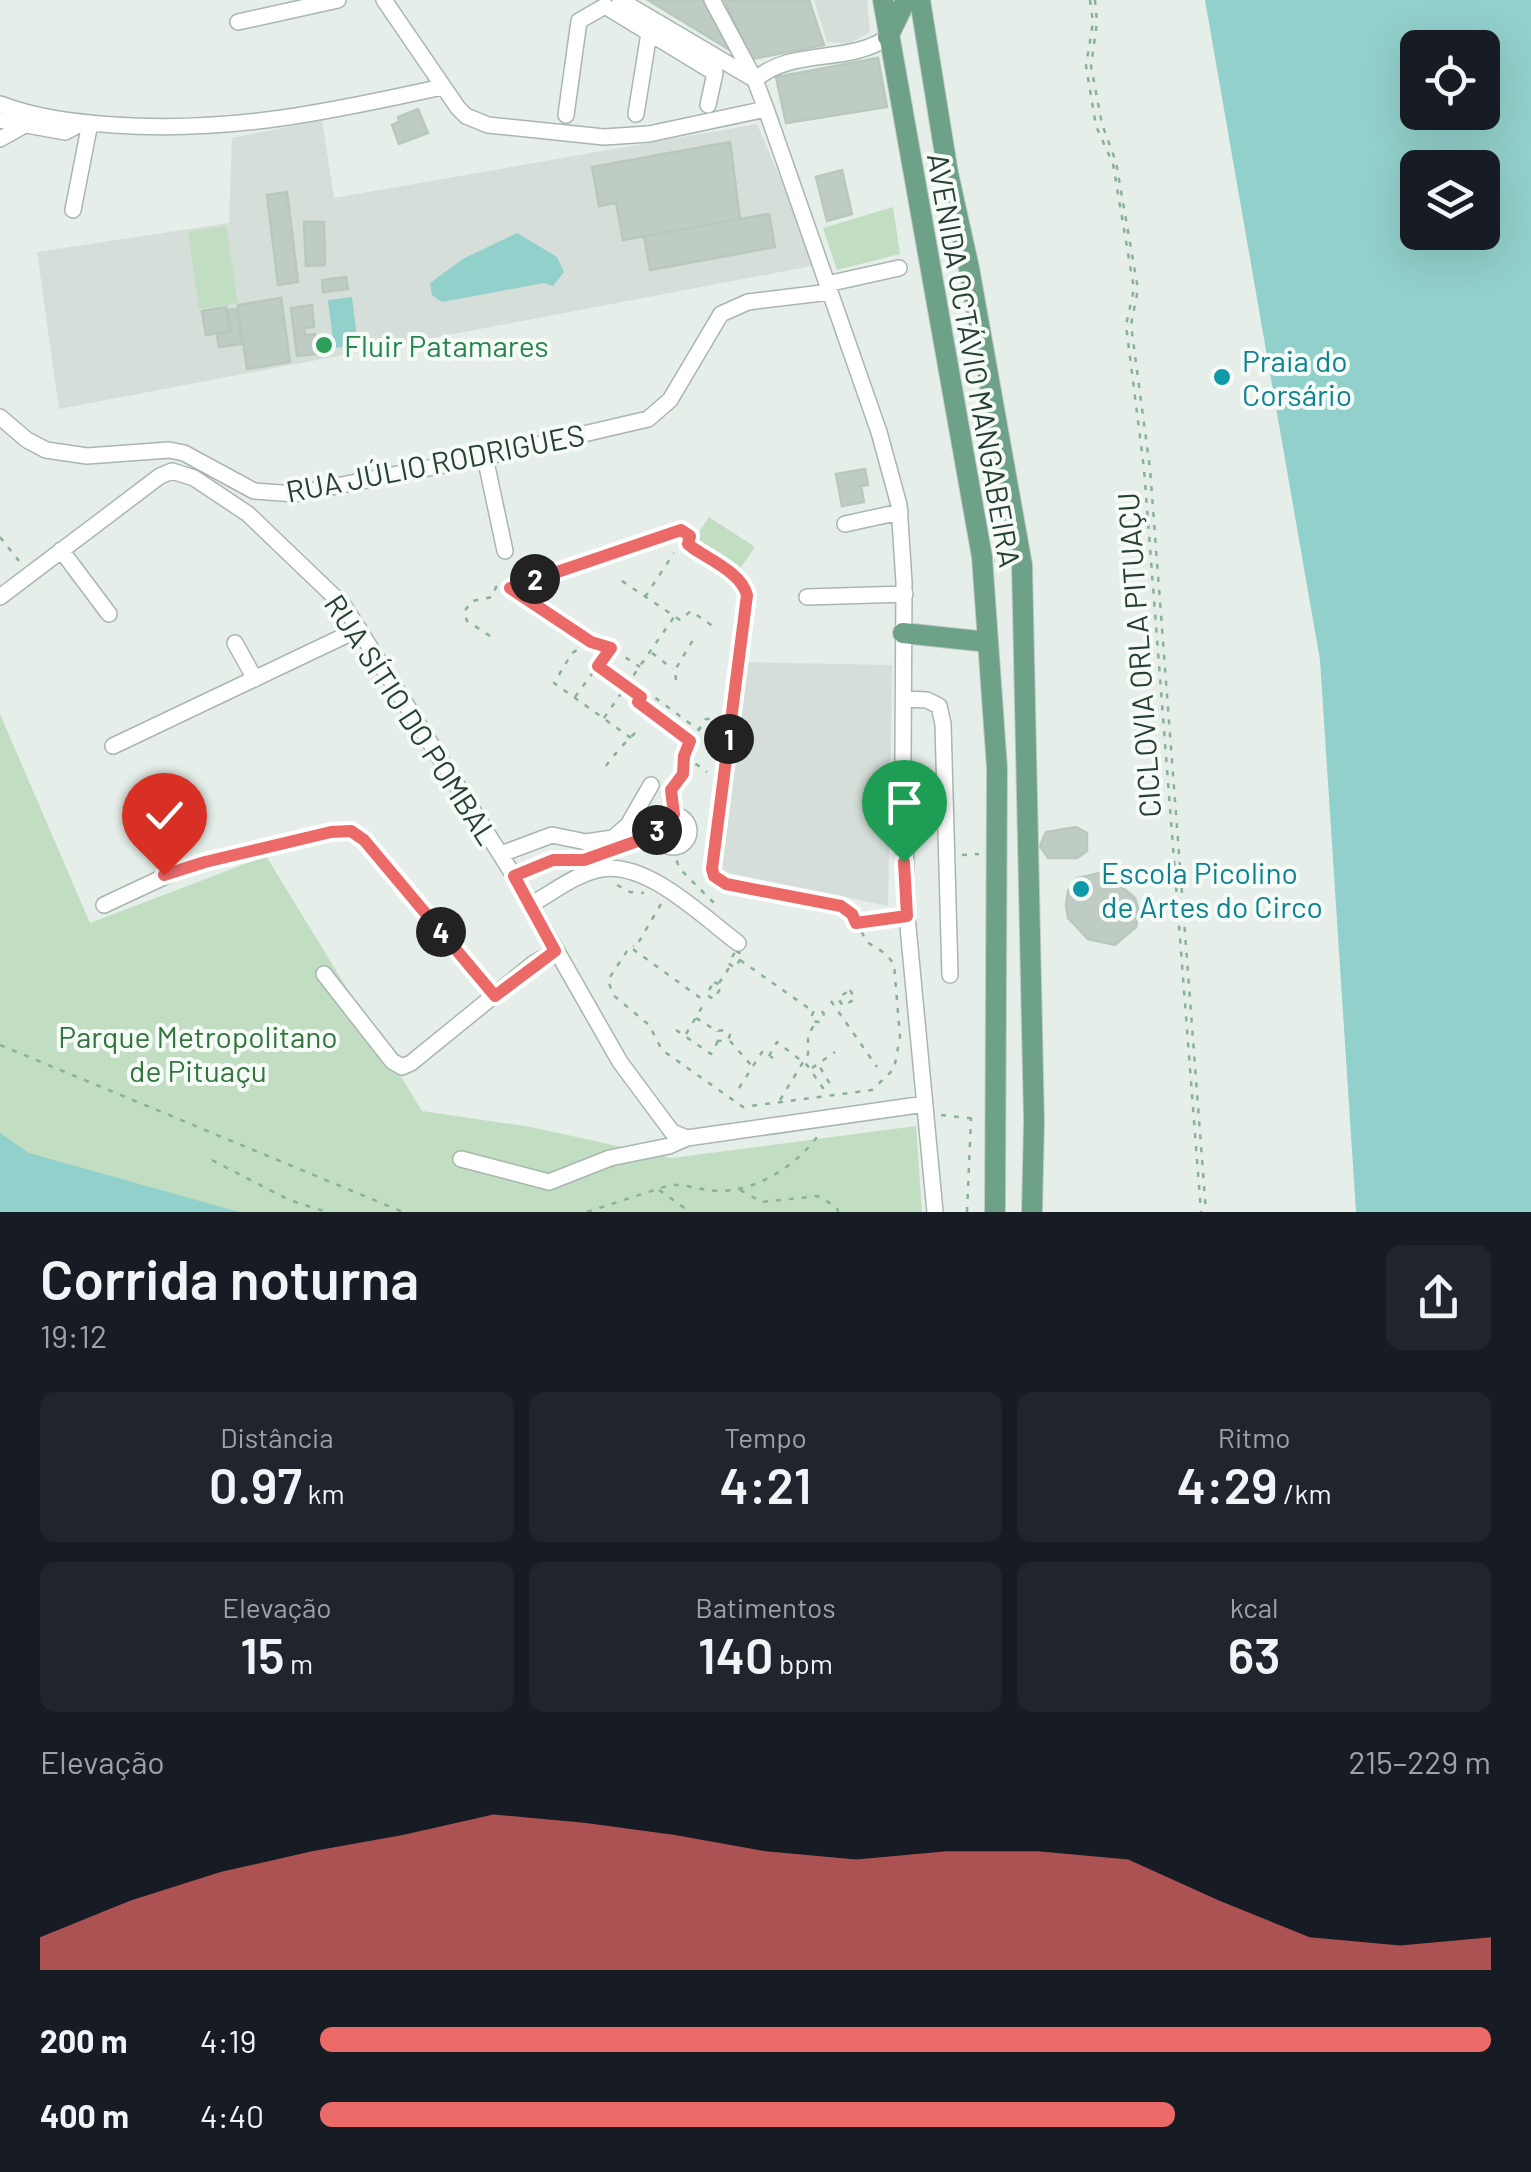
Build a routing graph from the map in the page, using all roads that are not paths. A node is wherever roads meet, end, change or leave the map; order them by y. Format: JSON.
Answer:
{"nodes":[{"id":1,"x":338,"y":0,"type":"edge"},
{"id":2,"x":384,"y":0,"type":"edge"},
{"id":3,"x":712,"y":0,"type":"edge"},
{"id":4,"x":882,"y":0,"type":"edge"},
{"id":5,"x":906,"y":0,"type":"edge"},
{"id":6,"x":920,"y":0,"type":"edge"},
{"id":7,"x":612,"y":2,"type":"edge"},
{"id":8,"x":238,"y":22,"type":"dead end"},
{"id":9,"x":652,"y":28,"type":"junction"},
{"id":10,"x":888,"y":37,"type":"junction"},
{"id":11,"x":755,"y":80,"type":"junction"},
{"id":12,"x":442,"y":87,"type":"junction"},
{"id":13,"x":0,"y":104,"type":"edge"},
{"id":14,"x":708,"y":105,"type":"dead end"},
{"id":15,"x":766,"y":109,"type":"junction"},
{"id":16,"x":636,"y":114,"type":"dead end"},
{"id":17,"x":566,"y":115,"type":"dead end"},
{"id":18,"x":0,"y":120,"type":"edge"},
{"id":19,"x":87,"y":123,"type":"junction"},
{"id":20,"x":24,"y":125,"type":"junction"},
{"id":21,"x":0,"y":139,"type":"edge"},
{"id":22,"x":73,"y":210,"type":"dead end"},
{"id":23,"x":899,"y":268,"type":"dead end"},
{"id":24,"x":829,"y":288,"type":"junction"},
{"id":25,"x":0,"y":417,"type":"edge"},
{"id":26,"x":485,"y":457,"type":"junction"},
{"id":27,"x":900,"y":512,"type":"junction"},
{"id":28,"x":846,"y":524,"type":"dead end"},
{"id":29,"x":60,"y":550,"type":"junction"},
{"id":30,"x":505,"y":551,"type":"dead end"},
{"id":31,"x":904,"y":594,"type":"junction"},
{"id":32,"x":0,"y":597,"type":"edge"},
{"id":33,"x":807,"y":597,"type":"dead end"},
{"id":34,"x":984,"y":603,"type":"junction"},
{"id":35,"x":109,"y":614,"type":"dead end"},
{"id":36,"x":359,"y":628,"type":"junction"},
{"id":37,"x":904,"y":632,"type":"junction"},
{"id":38,"x":950,"y":636,"type":"junction"},
{"id":39,"x":235,"y":642,"type":"dead end"},
{"id":40,"x":988,"y":642,"type":"junction"},
{"id":41,"x":255,"y":679,"type":"junction"},
{"id":42,"x":904,"y":699,"type":"junction"},
{"id":43,"x":113,"y":746,"type":"dead end"},
{"id":44,"x":650,"y":785,"type":"dead end"},
{"id":45,"x":657,"y":834,"type":"junction"},
{"id":46,"x":501,"y":854,"type":"junction"},
{"id":47,"x":514,"y":876,"type":"junction"},
{"id":48,"x":530,"y":904,"type":"junction"},
{"id":49,"x":104,"y":905,"type":"dead end"},
{"id":50,"x":555,"y":951,"type":"junction"},
{"id":51,"x":737,"y":953,"type":"road end"},
{"id":52,"x":324,"y":974,"type":"dead end"},
{"id":53,"x":950,"y":975,"type":"dead end"},
{"id":54,"x":495,"y":996,"type":"junction"},
{"id":55,"x":926,"y":1109,"type":"junction"},
{"id":56,"x":687,"y":1138,"type":"junction"},
{"id":57,"x":461,"y":1159,"type":"dead end"},
{"id":58,"x":934,"y":1212,"type":"edge"},
{"id":59,"x":994,"y":1212,"type":"edge"},
{"id":60,"x":1032,"y":1212,"type":"edge"}],
"edges":[{"from":1,"to":8,"type":"street"},
{"from":2,"to":12,"type":"street"},
{"from":3,"to":11,"type":"street"},
{"from":4,"to":10,"type":"main road","name":"AVENIDA OCTÁVIO MANGABEIRA"},
{"from":5,"to":10,"type":"main road"},
{"from":6,"to":60,"type":"main road","name":"AVENIDA OCTÁVIO MANGABEIRA"},
{"from":7,"to":9,"type":"street"},
{"from":7,"to":17,"type":"street"},
{"from":9,"to":11,"type":"street"},
{"from":9,"to":14,"type":"street"},
{"from":9,"to":16,"type":"street"},
{"from":10,"to":11,"type":"street"},
{"from":10,"to":34,"type":"main road","name":"AVENIDA OCTÁVIO MANGABEIRA"},
{"from":11,"to":15,"type":"street"},
{"from":12,"to":15,"type":"street"},
{"from":12,"to":19,"type":"street"},
{"from":13,"to":19,"type":"street"},
{"from":15,"to":24,"type":"street"},
{"from":18,"to":20,"type":"street"},
{"from":19,"to":20,"type":"street"},
{"from":19,"to":22,"type":"street"},
{"from":20,"to":21,"type":"street"},
{"from":23,"to":24,"type":"street","name":"RUA JÚLIO RODRIGUES"},
{"from":24,"to":26,"type":"street","name":"RUA JÚLIO RODRIGUES"},
{"from":24,"to":27,"type":"street"},
{"from":25,"to":26,"type":"street","name":"RUA JÚLIO RODRIGUES"},
{"from":26,"to":30,"type":"street"},
{"from":27,"to":28,"type":"street"},
{"from":27,"to":31,"type":"street"},
{"from":29,"to":32,"type":"street","name":"RUA SÍTIO DO POMBAL"},
{"from":29,"to":35,"type":"street"},
{"from":29,"to":36,"type":"street","name":"RUA SÍTIO DO POMBAL"},
{"from":31,"to":33,"type":"street"},
{"from":31,"to":37,"type":"street"},
{"from":34,"to":38,"type":"main road"},
{"from":34,"to":40,"type":"main road","name":"AVENIDA OCTÁVIO MANGABEIRA"},
{"from":36,"to":41,"type":"street"},
{"from":36,"to":46,"type":"street","name":"RUA SÍTIO DO POMBAL"},
{"from":37,"to":38,"type":"main road"},
{"from":37,"to":42,"type":"street"},
{"from":38,"to":40,"type":"main road"},
{"from":39,"to":41,"type":"street"},
{"from":40,"to":59,"type":"main road","name":"AVENIDA OCTÁVIO MANGABEIRA"},
{"from":41,"to":43,"type":"street"},
{"from":42,"to":53,"type":"street"},
{"from":42,"to":55,"type":"street"},
{"from":44,"to":46,"type":"street"},
{"from":45,"to":45,"type":"street"},
{"from":45,"to":47,"type":"street"},
{"from":46,"to":47,"type":"street","name":"RUA SÍTIO DO POMBAL"},
{"from":47,"to":48,"type":"street","name":"RUA SÍTIO DO POMBAL"},
{"from":48,"to":50,"type":"street","name":"RUA SÍTIO DO POMBAL"},
{"from":48,"to":51,"type":"street"},
{"from":49,"to":54,"type":"street"},
{"from":50,"to":54,"type":"street"},
{"from":50,"to":56,"type":"street","name":"RUA SÍTIO DO POMBAL"},
{"from":52,"to":54,"type":"street"},
{"from":55,"to":56,"type":"street"},
{"from":55,"to":58,"type":"street"},
{"from":56,"to":57,"type":"street"}]}
